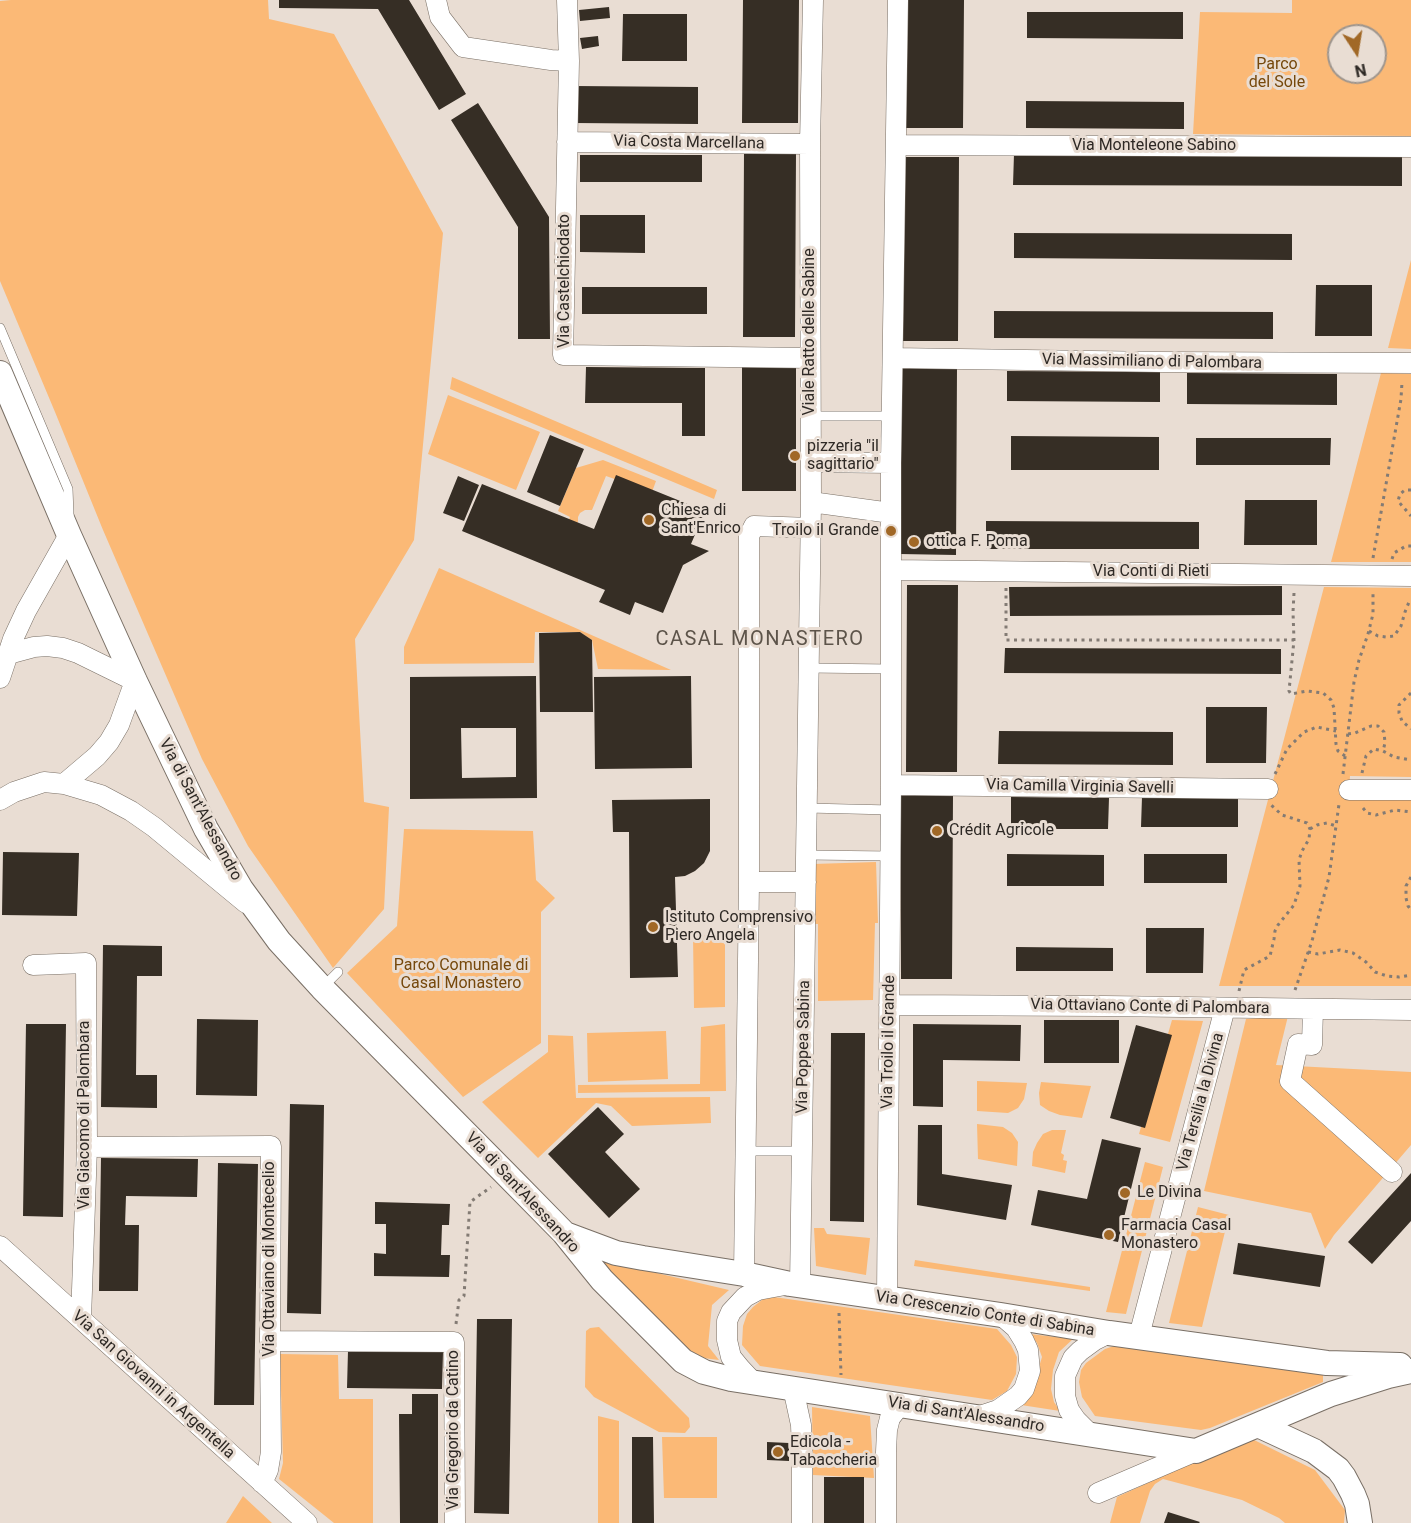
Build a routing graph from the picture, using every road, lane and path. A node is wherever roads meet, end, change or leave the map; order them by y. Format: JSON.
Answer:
{"nodes":[{"id":1,"x":436,"y":0,"type":"edge"},
{"id":2,"x":567,"y":0,"type":"edge"},
{"id":3,"x":813,"y":0,"type":"edge"},
{"id":4,"x":898,"y":0,"type":"edge"},
{"id":5,"x":569,"y":61,"type":"junction"},
{"id":6,"x":567,"y":142,"type":"junction"},
{"id":7,"x":810,"y":144,"type":"junction"},
{"id":8,"x":896,"y":145,"type":"junction"},
{"id":9,"x":1411,"y":147,"type":"edge"},
{"id":10,"x":0,"y":328,"type":"edge"},
{"id":11,"x":810,"y":358,"type":"junction"},
{"id":12,"x":893,"y":358,"type":"junction"},
{"id":13,"x":1407,"y":363,"type":"edge"},
{"id":14,"x":0,"y":374,"type":"edge"},
{"id":15,"x":810,"y":416,"type":"junction"},
{"id":16,"x":892,"y":416,"type":"junction"},
{"id":17,"x":811,"y":462,"type":"junction"},
{"id":18,"x":891,"y":463,"type":"junction"},
{"id":19,"x":1411,"y":490,"type":"edge"},
{"id":20,"x":811,"y":502,"type":"junction"},
{"id":21,"x":891,"y":513,"type":"junction"},
{"id":22,"x":1411,"y":516,"type":"edge"},
{"id":23,"x":811,"y":528,"type":"junction"},
{"id":24,"x":69,"y":535,"type":"junction"},
{"id":25,"x":891,"y":570,"type":"junction"},
{"id":26,"x":1005,"y":572,"type":"junction"},
{"id":27,"x":1295,"y":574,"type":"junction"},
{"id":28,"x":1371,"y":576,"type":"junction"},
{"id":29,"x":1411,"y":576,"type":"edge"},
{"id":30,"x":1411,"y":601,"type":"edge"},
{"id":31,"x":1369,"y":631,"type":"junction"},
{"id":32,"x":1294,"y":640,"type":"junction"},
{"id":33,"x":8,"y":654,"type":"junction"},
{"id":34,"x":809,"y":668,"type":"junction"},
{"id":35,"x":891,"y":669,"type":"junction"},
{"id":36,"x":0,"y":678,"type":"edge"},
{"id":37,"x":135,"y":681,"type":"junction"},
{"id":38,"x":1411,"y":693,"type":"edge"},
{"id":39,"x":1411,"y":729,"type":"edge"},
{"id":40,"x":1336,"y":731,"type":"junction"},
{"id":41,"x":1348,"y":734,"type":"junction"},
{"id":42,"x":1383,"y":751,"type":"dead end"},
{"id":43,"x":1345,"y":756,"type":"junction"},
{"id":44,"x":64,"y":784,"type":"junction"},
{"id":45,"x":891,"y":785,"type":"junction"},
{"id":46,"x":1344,"y":787,"type":"junction"},
{"id":47,"x":1268,"y":789,"type":"junction"},
{"id":48,"x":1411,"y":790,"type":"edge"},
{"id":49,"x":0,"y":800,"type":"edge"},
{"id":50,"x":807,"y":808,"type":"junction"},
{"id":51,"x":891,"y":810,"type":"junction"},
{"id":52,"x":1336,"y":826,"type":"junction"},
{"id":53,"x":1310,"y":829,"type":"junction"},
{"id":54,"x":807,"y":855,"type":"junction"},
{"id":55,"x":891,"y":856,"type":"junction"},
{"id":56,"x":1411,"y":877,"type":"edge"},
{"id":57,"x":749,"y":882,"type":"junction"},
{"id":58,"x":806,"y":882,"type":"junction"},
{"id":59,"x":1411,"y":898,"type":"edge"},
{"id":60,"x":1407,"y":901,"type":"junction"},
{"id":61,"x":1411,"y":910,"type":"edge"},
{"id":62,"x":259,"y":914,"type":"junction"},
{"id":63,"x":1308,"y":952,"type":"junction"},
{"id":64,"x":33,"y":965,"type":"dead end"},
{"id":65,"x":1411,"y":975,"type":"edge"},
{"id":66,"x":889,"y":1005,"type":"junction"},
{"id":67,"x":1231,"y":1008,"type":"junction"},
{"id":68,"x":1291,"y":1009,"type":"junction"},
{"id":69,"x":1313,"y":1009,"type":"junction"},
{"id":70,"x":1411,"y":1010,"type":"edge"},
{"id":71,"x":87,"y":1147,"type":"junction"},
{"id":72,"x":745,"y":1151,"type":"junction"},
{"id":73,"x":803,"y":1151,"type":"junction"},
{"id":74,"x":1392,"y":1172,"type":"dead end"},
{"id":75,"x":491,"y":1187,"type":"dead end"},
{"id":76,"x":564,"y":1233,"type":"junction"},
{"id":77,"x":0,"y":1246,"type":"edge"},
{"id":78,"x":744,"y":1274,"type":"junction"},
{"id":79,"x":795,"y":1285,"type":"junction"},
{"id":80,"x":887,"y":1298,"type":"junction"},
{"id":81,"x":839,"y":1309,"type":"dead end"},
{"id":82,"x":1000,"y":1315,"type":"junction"},
{"id":83,"x":81,"y":1319,"type":"junction"},
{"id":84,"x":1109,"y":1333,"type":"junction"},
{"id":85,"x":1139,"y":1336,"type":"junction"},
{"id":86,"x":270,"y":1341,"type":"junction"},
{"id":87,"x":454,"y":1342,"type":"junction"},
{"id":88,"x":1336,"y":1364,"type":"junction"},
{"id":89,"x":1411,"y":1365,"type":"edge"},
{"id":90,"x":1411,"y":1371,"type":"edge"},
{"id":91,"x":842,"y":1380,"type":"dead end"},
{"id":92,"x":754,"y":1383,"type":"junction"},
{"id":93,"x":793,"y":1388,"type":"junction"},
{"id":94,"x":1331,"y":1394,"type":"junction"},
{"id":95,"x":900,"y":1405,"type":"junction"},
{"id":96,"x":980,"y":1416,"type":"junction"},
{"id":97,"x":1258,"y":1425,"type":"junction"},
{"id":98,"x":1091,"y":1435,"type":"junction"},
{"id":99,"x":1196,"y":1451,"type":"junction"},
{"id":100,"x":262,"y":1483,"type":"junction"},
{"id":101,"x":1098,"y":1493,"type":"dead end"},
{"id":102,"x":307,"y":1523,"type":"edge"},
{"id":103,"x":455,"y":1523,"type":"edge"},
{"id":104,"x":802,"y":1523,"type":"edge"},
{"id":105,"x":886,"y":1523,"type":"edge"},
{"id":106,"x":1360,"y":1523,"type":"edge"}],
"edges":[{"from":1,"to":5,"type":"street"},
{"from":2,"to":5,"type":"street","name":"Via Castelchiodato"},
{"from":3,"to":7,"type":"street","name":"Viale Ratto delle Sabine"},
{"from":4,"to":8,"type":"street"},
{"from":5,"to":6,"type":"street","name":"Via Castelchiodato"},
{"from":6,"to":7,"type":"street","name":"Via Costa Marcellana"},
{"from":6,"to":11,"type":"street","name":"Via Castelchiodato"},
{"from":7,"to":11,"type":"street","name":"Viale Ratto delle Sabine"},
{"from":8,"to":9,"type":"street","name":"Via Monteleone Sabino"},
{"from":8,"to":12,"type":"street"},
{"from":10,"to":24,"type":"lane"},
{"from":11,"to":15,"type":"street","name":"Viale Ratto delle Sabine"},
{"from":12,"to":13,"type":"street","name":"Via Massimiliano di Palombara"},
{"from":12,"to":16,"type":"street"},
{"from":13,"to":28,"type":"path"},
{"from":14,"to":24,"type":"street","name":"Via di Sant'Alessandro"},
{"from":15,"to":16,"type":"lane"},
{"from":15,"to":17,"type":"street","name":"Viale Ratto delle Sabine"},
{"from":16,"to":18,"type":"street"},
{"from":17,"to":18,"type":"street"},
{"from":17,"to":20,"type":"street","name":"Viale Ratto delle Sabine"},
{"from":18,"to":21,"type":"street"},
{"from":19,"to":22,"type":"path"},
{"from":20,"to":21,"type":"street"},
{"from":20,"to":23,"type":"street","name":"Viale Ratto delle Sabine"},
{"from":21,"to":25,"type":"street"},
{"from":23,"to":34,"type":"street","name":"Viale Ratto delle Sabine"},
{"from":23,"to":57,"type":"street"},
{"from":24,"to":33,"type":"street"},
{"from":24,"to":37,"type":"street","name":"Via di Sant'Alessandro"},
{"from":25,"to":26,"type":"street","name":"Via Conti di Rieti"},
{"from":25,"to":35,"type":"street"},
{"from":26,"to":27,"type":"street","name":"Via Conti di Rieti"},
{"from":26,"to":32,"type":"path"},
{"from":27,"to":28,"type":"street","name":"Via Conti di Rieti"},
{"from":27,"to":32,"type":"path"},
{"from":28,"to":29,"type":"street","name":"Via Conti di Rieti"},
{"from":28,"to":31,"type":"path"},
{"from":30,"to":31,"type":"path"},
{"from":31,"to":41,"type":"path"},
{"from":32,"to":40,"type":"path"},
{"from":33,"to":36,"type":"street"},
{"from":33,"to":37,"type":"street"},
{"from":34,"to":35,"type":"lane"},
{"from":34,"to":50,"type":"street","name":"Viale Ratto delle Sabine"},
{"from":35,"to":45,"type":"street"},
{"from":37,"to":44,"type":"street"},
{"from":37,"to":62,"type":"street","name":"Via di Sant'Alessandro"},
{"from":38,"to":39,"type":"path"},
{"from":40,"to":43,"type":"path"},
{"from":40,"to":47,"type":"path"},
{"from":41,"to":42,"type":"path"},
{"from":41,"to":43,"type":"path"},
{"from":43,"to":46,"type":"path"},
{"from":44,"to":49,"type":"street"},
{"from":44,"to":62,"type":"street"},
{"from":45,"to":47,"type":"street","name":"Via Camilla Virginia Savelli"},
{"from":45,"to":51,"type":"street","name":"Via Troilo il Grande"},
{"from":46,"to":48,"type":"street"},
{"from":46,"to":52,"type":"path"},
{"from":47,"to":53,"type":"path"},
{"from":50,"to":51,"type":"lane"},
{"from":50,"to":54,"type":"street","name":"Via Poppea Sabina"},
{"from":51,"to":55,"type":"street","name":"Via Troilo il Grande"},
{"from":52,"to":53,"type":"path"},
{"from":52,"to":63,"type":"path"},
{"from":53,"to":67,"type":"path"},
{"from":54,"to":55,"type":"lane"},
{"from":54,"to":58,"type":"street","name":"Via Poppea Sabina"},
{"from":55,"to":66,"type":"street","name":"Via Troilo il Grande"},
{"from":56,"to":60,"type":"path"},
{"from":57,"to":58,"type":"street"},
{"from":57,"to":72,"type":"street"},
{"from":58,"to":73,"type":"street","name":"Via Poppea Sabina"},
{"from":59,"to":60,"type":"path"},
{"from":60,"to":61,"type":"path"},
{"from":62,"to":76,"type":"street","name":"Via di Sant'Alessandro"},
{"from":63,"to":65,"type":"path"},
{"from":63,"to":68,"type":"path"},
{"from":64,"to":71,"type":"street","name":"Via Giacomo di Palombara"},
{"from":66,"to":67,"type":"street","name":"Via Ottaviano Conte di Palombara"},
{"from":66,"to":80,"type":"street","name":"Via Troilo il Grande"},
{"from":67,"to":68,"type":"street","name":"Via Ottaviano Conte di Palombara"},
{"from":67,"to":85,"type":"street","name":"Via Tersilia la Divina"},
{"from":68,"to":69,"type":"street","name":"Via Ottaviano Conte di Palombara"},
{"from":69,"to":70,"type":"street","name":"Via Ottaviano Conte di Palombara"},
{"from":69,"to":74,"type":"street"},
{"from":71,"to":83,"type":"street","name":"Via Giacomo di Palombara"},
{"from":71,"to":86,"type":"street","name":"Via Ottaviano di Montecelio"},
{"from":72,"to":73,"type":"lane"},
{"from":72,"to":78,"type":"street"},
{"from":73,"to":79,"type":"street","name":"Via Poppea Sabina"},
{"from":75,"to":87,"type":"path"},
{"from":76,"to":78,"type":"street","name":"Via Crescenzio Conte di Sabina"},
{"from":76,"to":92,"type":"street","name":"Via di Sant'Alessandro"},
{"from":77,"to":83,"type":"street","name":"Via San Giovanni in Argentella"},
{"from":78,"to":79,"type":"street","name":"Via Crescenzio Conte di Sabina"},
{"from":79,"to":80,"type":"street","name":"Via Crescenzio Conte di Sabina"},
{"from":79,"to":92,"type":"street"},
{"from":80,"to":82,"type":"street","name":"Via Crescenzio Conte di Sabina"},
{"from":81,"to":91,"type":"path"},
{"from":82,"to":84,"type":"street","name":"Via Crescenzio Conte di Sabina"},
{"from":82,"to":96,"type":"street"},
{"from":83,"to":100,"type":"street","name":"Via San Giovanni in Argentella"},
{"from":84,"to":85,"type":"street","name":"Via Crescenzio Conte di Sabina"},
{"from":84,"to":98,"type":"street"},
{"from":85,"to":88,"type":"street","name":"Via Crescenzio Conte di Sabina"},
{"from":86,"to":87,"type":"street","name":"Via Gregorio da Catino"},
{"from":86,"to":100,"type":"street","name":"Via Ottaviano di Montecelio"},
{"from":87,"to":103,"type":"street","name":"Via Gregorio da Catino"},
{"from":88,"to":89,"type":"street","name":"Via Crescenzio Conte di Sabina"},
{"from":88,"to":94,"type":"street"},
{"from":90,"to":94,"type":"street"},
{"from":92,"to":93,"type":"street","name":"Via di Sant'Alessandro"},
{"from":93,"to":95,"type":"street","name":"Via di Sant'Alessandro"},
{"from":93,"to":104,"type":"street"},
{"from":94,"to":97,"type":"street"},
{"from":95,"to":96,"type":"street","name":"Via di Sant'Alessandro"},
{"from":95,"to":105,"type":"street"},
{"from":96,"to":98,"type":"street","name":"Via di Sant'Alessandro"},
{"from":97,"to":99,"type":"street"},
{"from":97,"to":106,"type":"street"},
{"from":98,"to":99,"type":"street","name":"Via di Sant'Alessandro"},
{"from":99,"to":101,"type":"street"},
{"from":100,"to":102,"type":"street","name":"Via San Giovanni in Argentella"}]}
